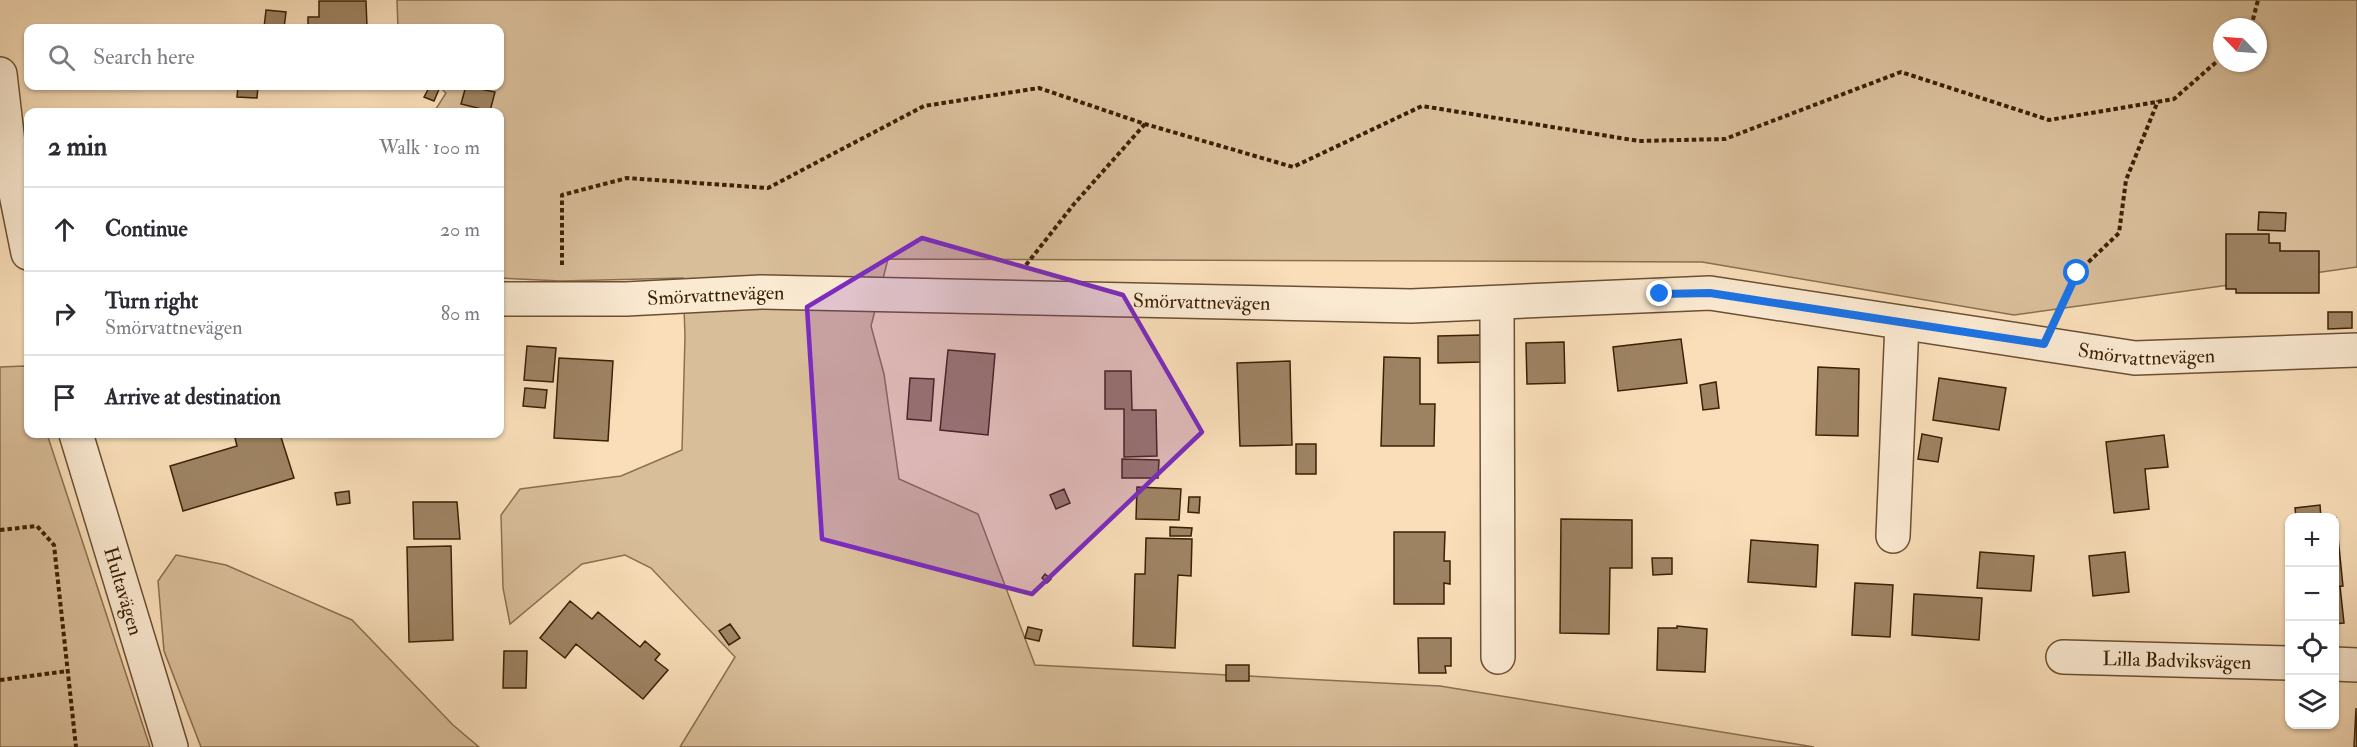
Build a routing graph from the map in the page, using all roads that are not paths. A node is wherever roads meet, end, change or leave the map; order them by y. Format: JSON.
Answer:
{"nodes":[{"id":1,"x":0,"y":74,"type":"edge"},
{"id":2,"x":9,"y":200,"type":"edge"},
{"id":3,"x":24,"y":243,"type":"edge"},
{"id":4,"x":504,"y":299,"type":"edge"},
{"id":5,"x":1497,"y":304,"type":"junction"},
{"id":6,"x":1902,"y":323,"type":"junction"},
{"id":7,"x":2357,"y":350,"type":"edge"},
{"id":8,"x":77,"y":438,"type":"edge"},
{"id":9,"x":1893,"y":536,"type":"dead end"},
{"id":10,"x":1498,"y":657,"type":"dead end"},
{"id":11,"x":2063,"y":657,"type":"dead end"},
{"id":12,"x":2285,"y":663,"type":"edge"},
{"id":13,"x":2339,"y":664,"type":"edge"},
{"id":14,"x":2357,"y":665,"type":"edge"},
{"id":15,"x":171,"y":747,"type":"edge"}],
"edges":[{"from":1,"to":2,"type":"street"},
{"from":2,"to":3,"type":"street"},
{"from":4,"to":5,"type":"street","name":"Smörvattnevägen"},
{"from":5,"to":6,"type":"street","name":"Smörvattnevägen"},
{"from":5,"to":10,"type":"street"},
{"from":6,"to":7,"type":"street","name":"Smörvattnevägen"},
{"from":6,"to":9,"type":"street"},
{"from":8,"to":15,"type":"street","name":"Hultavägen"},
{"from":11,"to":12,"type":"street","name":"Lilla Badviksvägen"},
{"from":13,"to":14,"type":"street"}]}
